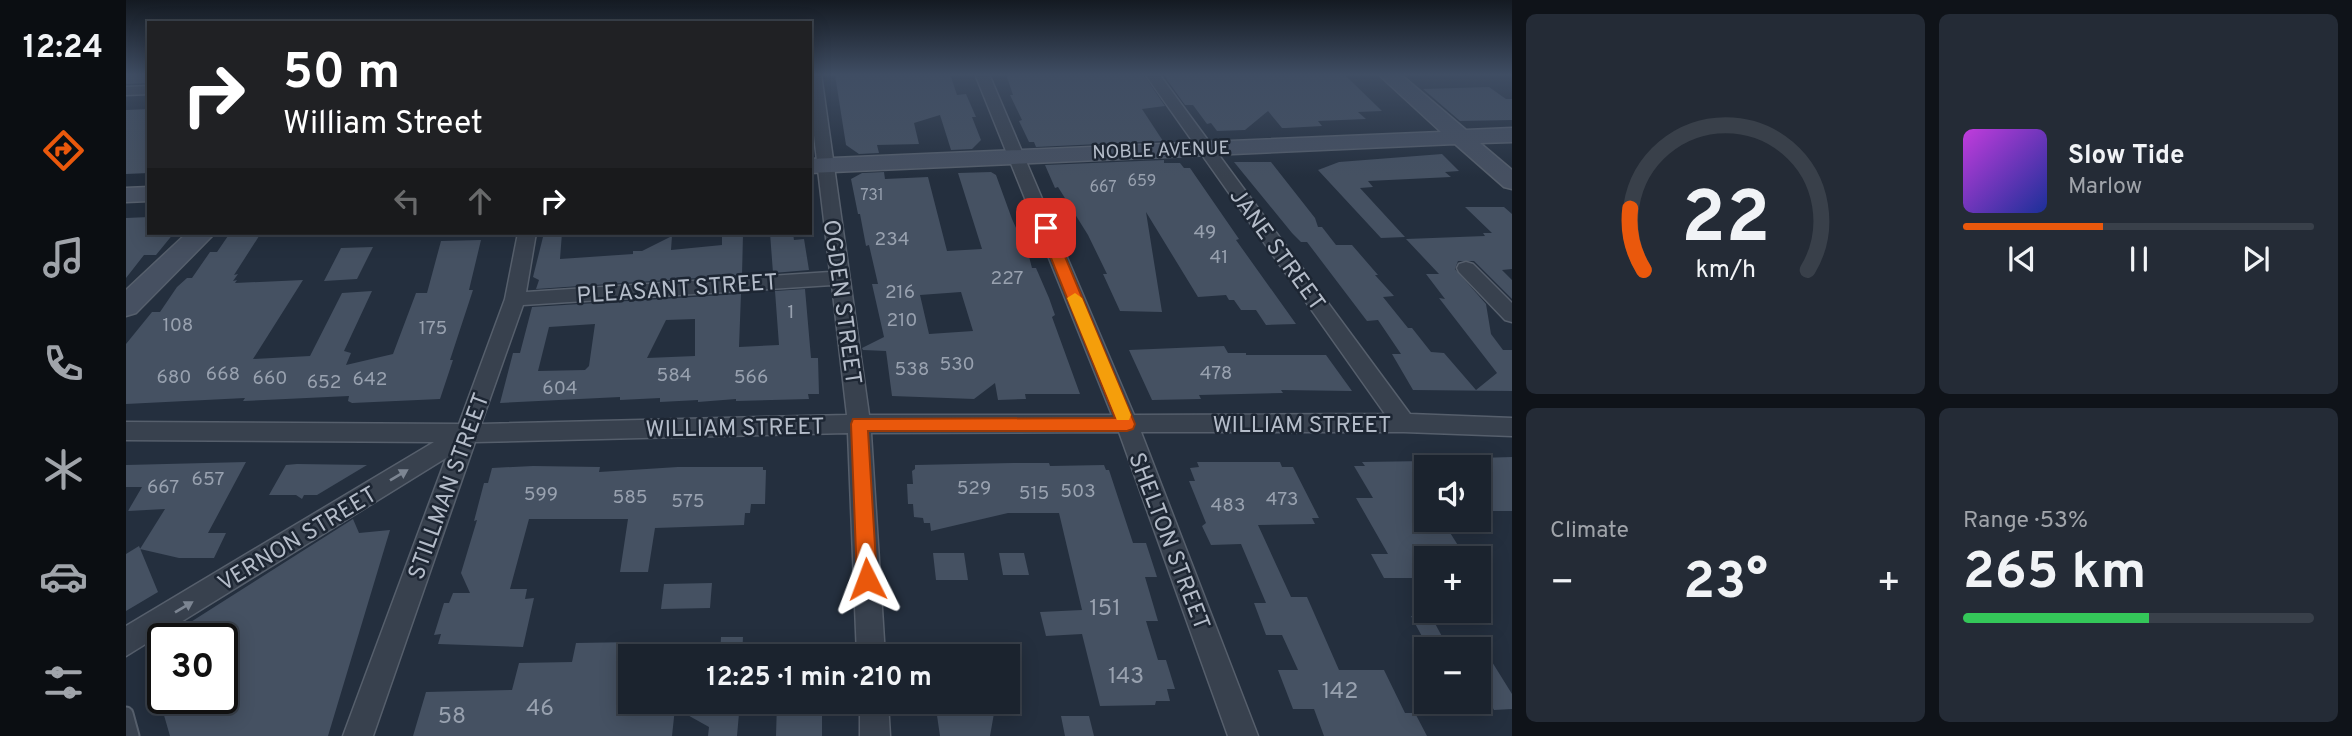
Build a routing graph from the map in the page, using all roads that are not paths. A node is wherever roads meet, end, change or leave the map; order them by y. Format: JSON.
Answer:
{"nodes":[{"id":1,"x":816,"y":108,"type":"edge"},
{"id":2,"x":996,"y":108,"type":"edge"},
{"id":3,"x":1177,"y":108,"type":"edge"},
{"id":4,"x":1428,"y":108,"type":"edge"},
{"id":5,"x":1512,"y":135,"type":"edge"},
{"id":6,"x":1461,"y":137,"type":"junction"},
{"id":7,"x":1205,"y":148,"type":"junction"},
{"id":8,"x":1016,"y":155,"type":"junction"},
{"id":9,"x":818,"y":165,"type":"edge"},
{"id":10,"x":1512,"y":182,"type":"edge"},
{"id":11,"x":147,"y":194,"type":"edge"},
{"id":12,"x":126,"y":195,"type":"edge"},
{"id":13,"x":200,"y":235,"type":"edge"},
{"id":14,"x":527,"y":235,"type":"edge"},
{"id":15,"x":1466,"y":268,"type":"dead end"},
{"id":16,"x":839,"y":278,"type":"junction"},
{"id":17,"x":515,"y":299,"type":"junction"},
{"id":18,"x":126,"y":306,"type":"edge"},
{"id":19,"x":1512,"y":315,"type":"edge"},
{"id":20,"x":1404,"y":423,"type":"junction"},
{"id":21,"x":859,"y":424,"type":"junction"},
{"id":22,"x":1127,"y":424,"type":"junction"},
{"id":23,"x":1512,"y":426,"type":"edge"},
{"id":24,"x":126,"y":431,"type":"edge"},
{"id":25,"x":468,"y":433,"type":"junction"},
{"id":26,"x":126,"y":642,"type":"edge"},
{"id":27,"x":870,"y":644,"type":"edge"},
{"id":28,"x":126,"y":714,"type":"edge"},
{"id":29,"x":875,"y":714,"type":"edge"},
{"id":30,"x":132,"y":736,"type":"edge"},
{"id":31,"x":358,"y":736,"type":"edge"},
{"id":32,"x":876,"y":736,"type":"edge"},
{"id":33,"x":1243,"y":736,"type":"edge"}],
"edges":[{"from":1,"to":9,"type":"street","name":"OGDEN STREET"},
{"from":2,"to":8,"type":"street","name":"SHELTON STREET"},
{"from":3,"to":7,"type":"street","name":"JANE STREET"},
{"from":4,"to":6,"type":"main road"},
{"from":5,"to":6,"type":"main road","name":"NOBLE AVENUE"},
{"from":6,"to":7,"type":"main road","name":"NOBLE AVENUE"},
{"from":6,"to":10,"type":"main road"},
{"from":7,"to":8,"type":"main road","name":"NOBLE AVENUE"},
{"from":7,"to":20,"type":"street","name":"JANE STREET"},
{"from":8,"to":9,"type":"main road","name":"NOBLE AVENUE"},
{"from":8,"to":22,"type":"street","name":"SHELTON STREET"},
{"from":9,"to":16,"type":"street","name":"OGDEN STREET"},
{"from":11,"to":12,"type":"main road"},
{"from":13,"to":18,"type":"main road"},
{"from":14,"to":17,"type":"street","name":"STILLMAN STREET"},
{"from":15,"to":19,"type":"street"},
{"from":16,"to":17,"type":"street","name":"PLEASANT STREET"},
{"from":16,"to":21,"type":"street","name":"OGDEN STREET"},
{"from":17,"to":25,"type":"street","name":"STILLMAN STREET"},
{"from":20,"to":22,"type":"street","name":"WILLIAM STREET"},
{"from":20,"to":23,"type":"street","name":"WILLIAM STREET"},
{"from":21,"to":22,"type":"street","name":"WILLIAM STREET"},
{"from":21,"to":25,"type":"street","name":"WILLIAM STREET"},
{"from":21,"to":27,"type":"street","name":"OGDEN STREET"},
{"from":22,"to":33,"type":"street","name":"SHELTON STREET"},
{"from":24,"to":25,"type":"street","name":"WILLIAM STREET"},
{"from":26,"to":25,"type":"street","name":"VERNON STREET","one_way":true},
{"from":25,"to":31,"type":"street","name":"STILLMAN STREET"},
{"from":28,"to":30,"type":"lane"},
{"from":29,"to":32,"type":"street"}]}
